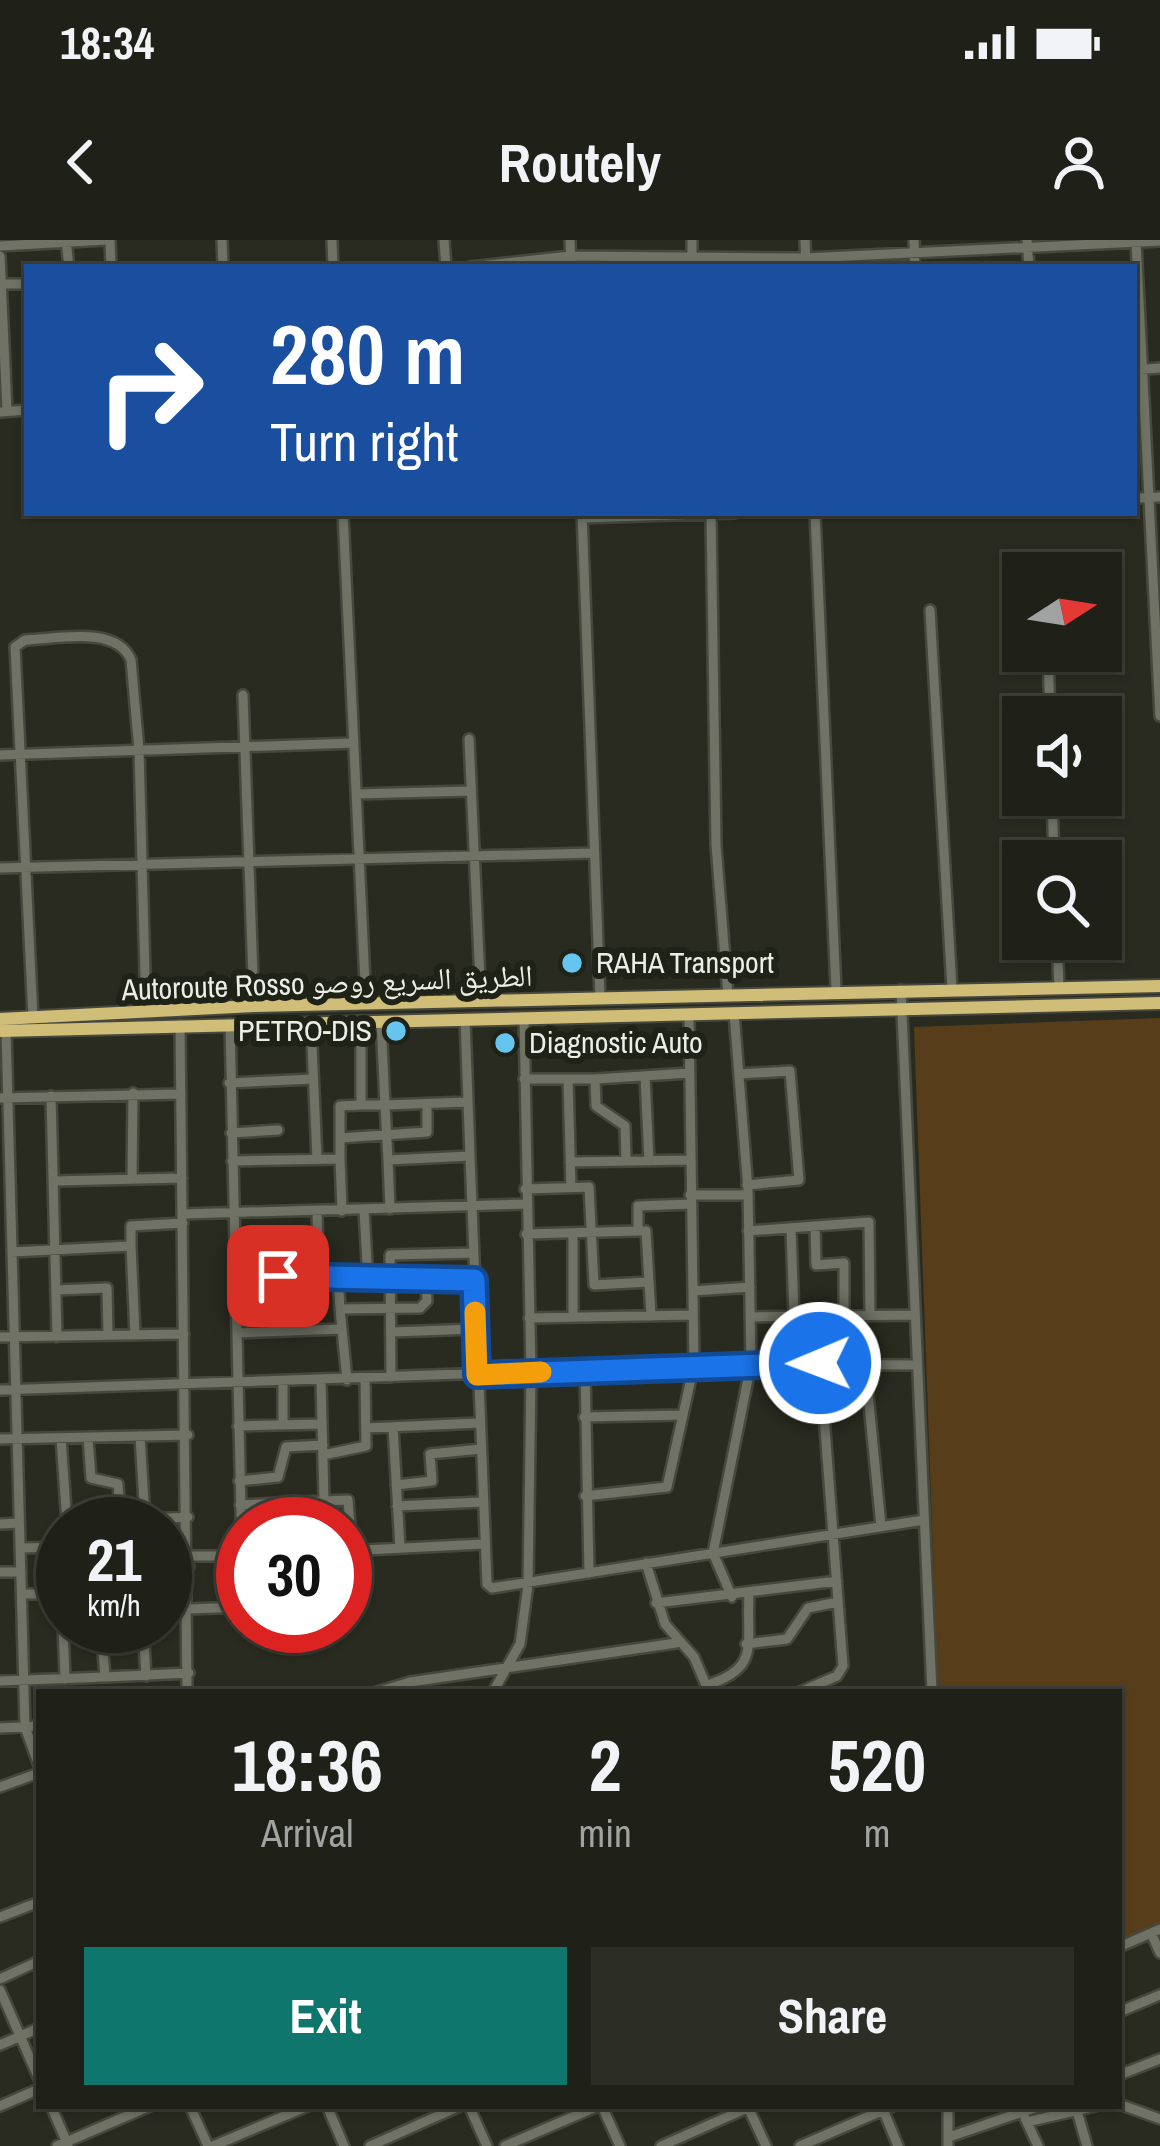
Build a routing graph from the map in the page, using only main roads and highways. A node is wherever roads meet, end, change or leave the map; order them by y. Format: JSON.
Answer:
{"nodes":[{"id":1,"x":1160,"y":986,"type":"edge"},
{"id":2,"x":1160,"y":1003,"type":"edge"},
{"id":3,"x":2,"y":1027,"type":"edge"}],
"edges":[{"from":1,"to":3,"type":"highway","name":"Autoroute Rosso الطريق السريع روصو"},
{"from":2,"to":3,"type":"highway","name":"Autoroute Rosso الطريق السريع روصو"}]}
